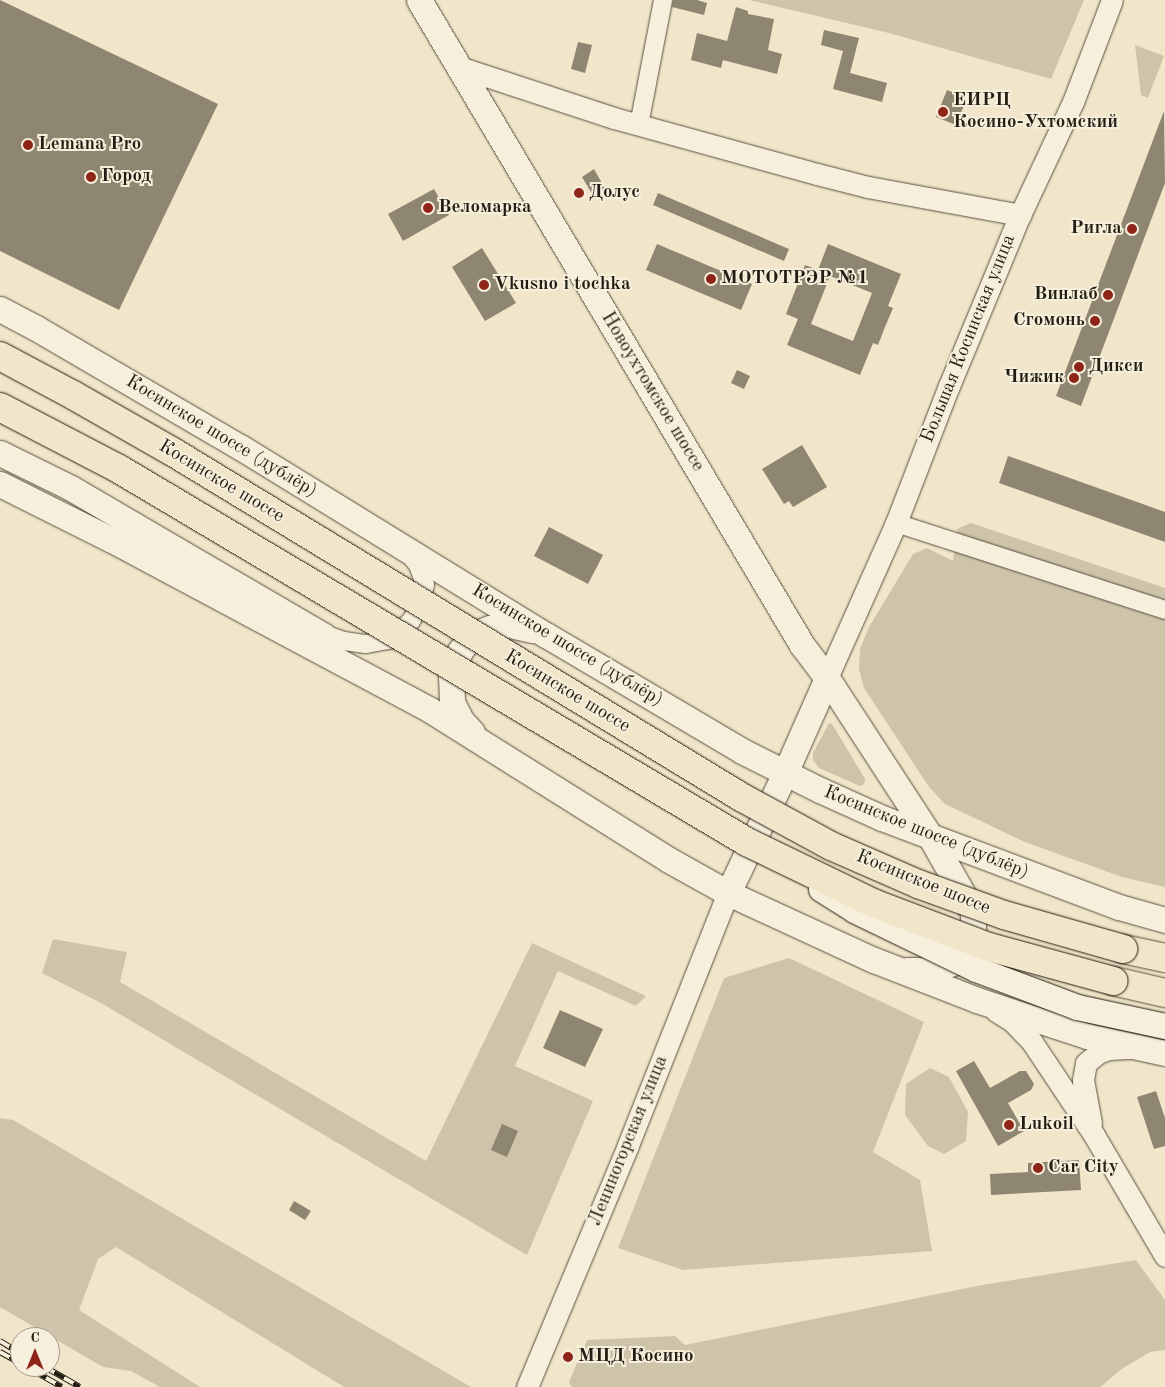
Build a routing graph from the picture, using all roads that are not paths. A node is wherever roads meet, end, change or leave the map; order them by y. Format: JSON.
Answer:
{"nodes":[{"id":1,"x":419,"y":0,"type":"edge"},
{"id":2,"x":663,"y":0,"type":"edge"},
{"id":3,"x":1112,"y":0,"type":"edge"},
{"id":4,"x":459,"y":67,"type":"junction"},
{"id":5,"x":639,"y":125,"type":"junction"},
{"id":6,"x":1020,"y":215,"type":"junction"},
{"id":7,"x":0,"y":309,"type":"edge"},
{"id":8,"x":0,"y":356,"type":"edge"},
{"id":9,"x":0,"y":407,"type":"edge"},
{"id":10,"x":0,"y":453,"type":"edge"},
{"id":11,"x":0,"y":484,"type":"edge"},
{"id":12,"x":896,"y":523,"type":"junction"},
{"id":13,"x":402,"y":546,"type":"junction"},
{"id":14,"x":1165,"y":610,"type":"edge"},
{"id":15,"x":316,"y":631,"type":"junction"},
{"id":16,"x":546,"y":635,"type":"junction"},
{"id":17,"x":827,"y":678,"type":"junction"},
{"id":18,"x":430,"y":710,"type":"junction"},
{"id":19,"x":478,"y":739,"type":"junction"},
{"id":20,"x":785,"y":774,"type":"junction"},
{"id":21,"x":930,"y":836,"type":"junction"},
{"id":22,"x":747,"y":842,"type":"junction"},
{"id":23,"x":728,"y":893,"type":"junction"},
{"id":24,"x":1119,"y":907,"type":"junction"},
{"id":25,"x":1165,"y":909,"type":"edge"},
{"id":26,"x":1165,"y":920,"type":"edge"},
{"id":27,"x":1165,"y":958,"type":"edge"},
{"id":28,"x":900,"y":971,"type":"junction"},
{"id":29,"x":1165,"y":993,"type":"edge"},
{"id":30,"x":977,"y":1000,"type":"junction"},
{"id":31,"x":1165,"y":1026,"type":"edge"},
{"id":32,"x":1158,"y":1051,"type":"edge"},
{"id":33,"x":1094,"y":1135,"type":"junction"},
{"id":34,"x":1165,"y":1256,"type":"edge"},
{"id":35,"x":528,"y":1387,"type":"edge"}],
"edges":[{"from":1,"to":4,"type":"main road","name":"Новоухтомское шоссе"},
{"from":2,"to":5,"type":"street"},
{"from":3,"to":6,"type":"street","name":"Большая Косинская улица"},
{"from":4,"to":5,"type":"street"},
{"from":4,"to":17,"type":"main road","name":"Новоухтомское шоссе"},
{"from":5,"to":6,"type":"street"},
{"from":6,"to":12,"type":"street","name":"Большая Косинская улица"},
{"from":7,"to":13,"type":"main road","name":"Косинское шоссе (дублёр)"},
{"from":8,"to":27,"type":"highway","name":"Косинское шоссе","bridge":true},
{"from":9,"to":22,"type":"highway","name":"Косинское шоссе","bridge":true},
{"from":10,"to":15,"type":"main road"},
{"from":11,"to":18,"type":"main road"},
{"from":12,"to":14,"type":"street"},
{"from":12,"to":17,"type":"street","name":"Большая Косинская улица"},
{"from":13,"to":15,"type":"street"},
{"from":13,"to":16,"type":"main road","name":"Косинское шоссе (дублёр)"},
{"from":15,"to":18,"type":"main road"},
{"from":16,"to":19,"type":"main road"},
{"from":16,"to":20,"type":"main road","name":"Косинское шоссе (дублёр)"},
{"from":17,"to":20,"type":"main road"},
{"from":17,"to":21,"type":"main road","name":"Новоухтомское шоссе"},
{"from":18,"to":19,"type":"main road"},
{"from":19,"to":23,"type":"main road"},
{"from":20,"to":21,"type":"main road","name":"Косинское шоссе (дублёр)"},
{"from":20,"to":23,"type":"main road"},
{"from":21,"to":24,"type":"main road","name":"Косинское шоссе (дублёр)"},
{"from":21,"to":28,"type":"main road","name":"Новоухтомское шоссе"},
{"from":22,"to":29,"type":"highway","name":"Косинское шоссе","bridge":true},
{"from":22,"to":31,"type":"main road","bridge":true},
{"from":23,"to":28,"type":"main road"},
{"from":23,"to":35,"type":"street","name":"Лениногорская улица"},
{"from":24,"to":25,"type":"main road"},
{"from":24,"to":26,"type":"main road","name":"Косинское шоссе (дублёр)"},
{"from":28,"to":30,"type":"main road"},
{"from":30,"to":32,"type":"main road"},
{"from":30,"to":33,"type":"street"},
{"from":32,"to":33,"type":"street"},
{"from":33,"to":34,"type":"street"}]}
